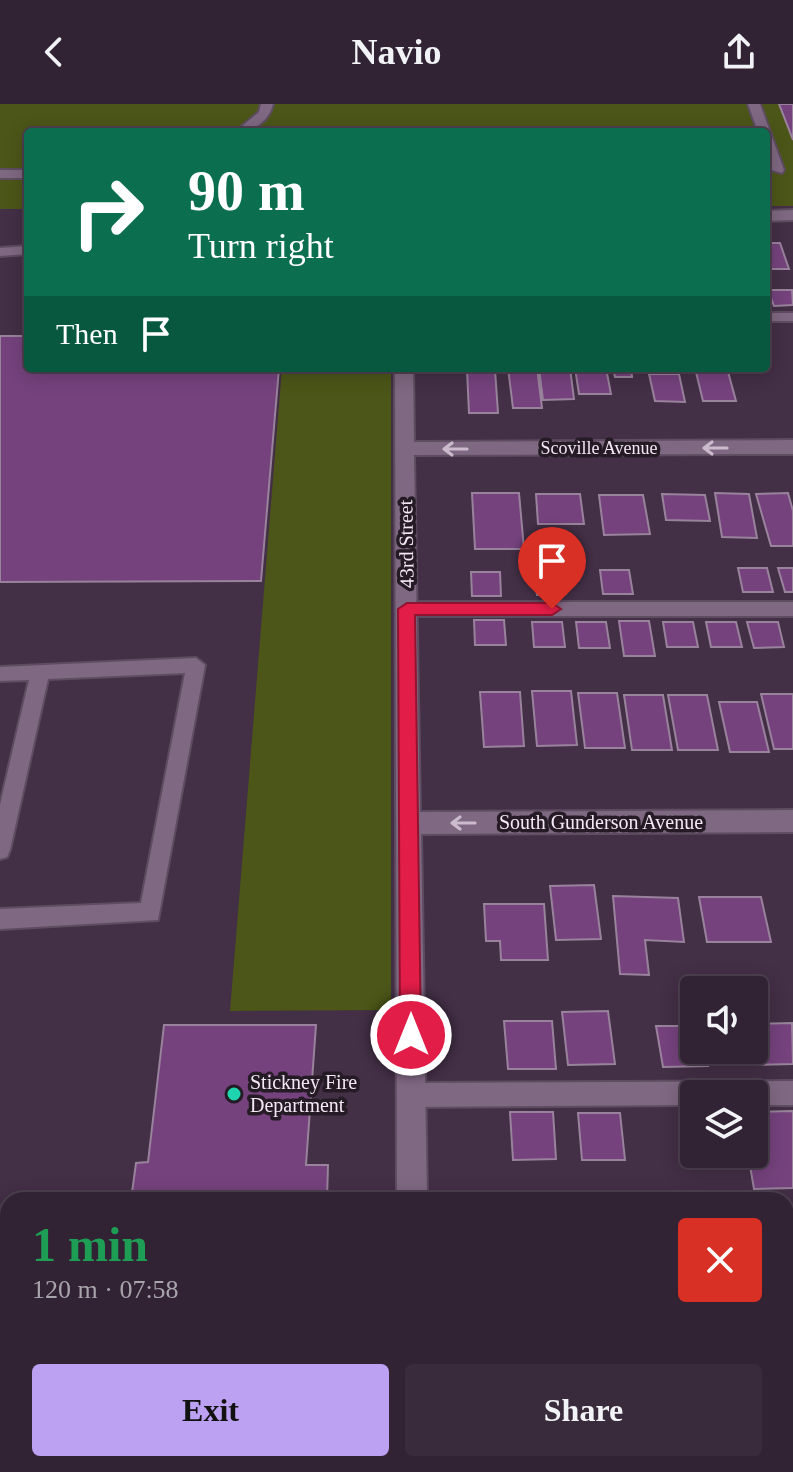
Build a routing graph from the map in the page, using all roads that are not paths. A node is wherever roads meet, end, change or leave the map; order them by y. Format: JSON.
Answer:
{"nodes":[{"id":1,"x":267,"y":104,"type":"edge"},
{"id":2,"x":754,"y":104,"type":"edge"},
{"id":3,"x":246,"y":128,"type":"edge"},
{"id":4,"x":763,"y":128,"type":"edge"},
{"id":5,"x":772,"y":170,"type":"edge"},
{"id":6,"x":793,"y":170,"type":"edge"},
{"id":7,"x":0,"y":174,"type":"edge"},
{"id":8,"x":24,"y":174,"type":"edge"},
{"id":9,"x":793,"y":215,"type":"edge"},
{"id":10,"x":770,"y":216,"type":"edge"},
{"id":11,"x":24,"y":250,"type":"edge"},
{"id":12,"x":0,"y":252,"type":"edge"},
{"id":13,"x":770,"y":317,"type":"edge"},
{"id":14,"x":793,"y":317,"type":"edge"},
{"id":15,"x":404,"y":372,"type":"edge"},
{"id":16,"x":793,"y":447,"type":"edge"},
{"id":17,"x":405,"y":449,"type":"junction"},
{"id":18,"x":407,"y":609,"type":"junction"},
{"id":19,"x":793,"y":609,"type":"edge"},
{"id":20,"x":40,"y":673,"type":"junction"},
{"id":21,"x":0,"y":674,"type":"edge"},
{"id":22,"x":793,"y":821,"type":"edge"},
{"id":23,"x":408,"y":823,"type":"junction"},
{"id":24,"x":0,"y":850,"type":"edge"},
{"id":25,"x":0,"y":919,"type":"edge"},
{"id":26,"x":793,"y":1093,"type":"edge"},
{"id":27,"x":411,"y":1095,"type":"junction"},
{"id":28,"x":412,"y":1192,"type":"edge"}],
"edges":[{"from":1,"to":3,"type":"lane"},
{"from":2,"to":4,"type":"lane"},
{"from":5,"to":6,"type":"lane"},
{"from":7,"to":8,"type":"lane"},
{"from":9,"to":10,"type":"street"},
{"from":11,"to":12,"type":"lane"},
{"from":13,"to":14,"type":"lane"},
{"from":15,"to":17,"type":"street","name":"43rd Street"},
{"from":16,"to":17,"type":"street","name":"Scoville Avenue","one_way":true},
{"from":17,"to":18,"type":"street","name":"43rd Street"},
{"from":18,"to":19,"type":"lane"},
{"from":18,"to":23,"type":"street","name":"43rd Street"},
{"from":20,"to":21,"type":"lane"},
{"from":20,"to":24,"type":"lane"},
{"from":20,"to":25,"type":"lane"},
{"from":22,"to":23,"type":"street","name":"South Gunderson Avenue","one_way":true},
{"from":23,"to":27,"type":"street","name":"43rd Street"},
{"from":26,"to":27,"type":"lane"},
{"from":27,"to":28,"type":"street","name":"43rd Street"}]}
